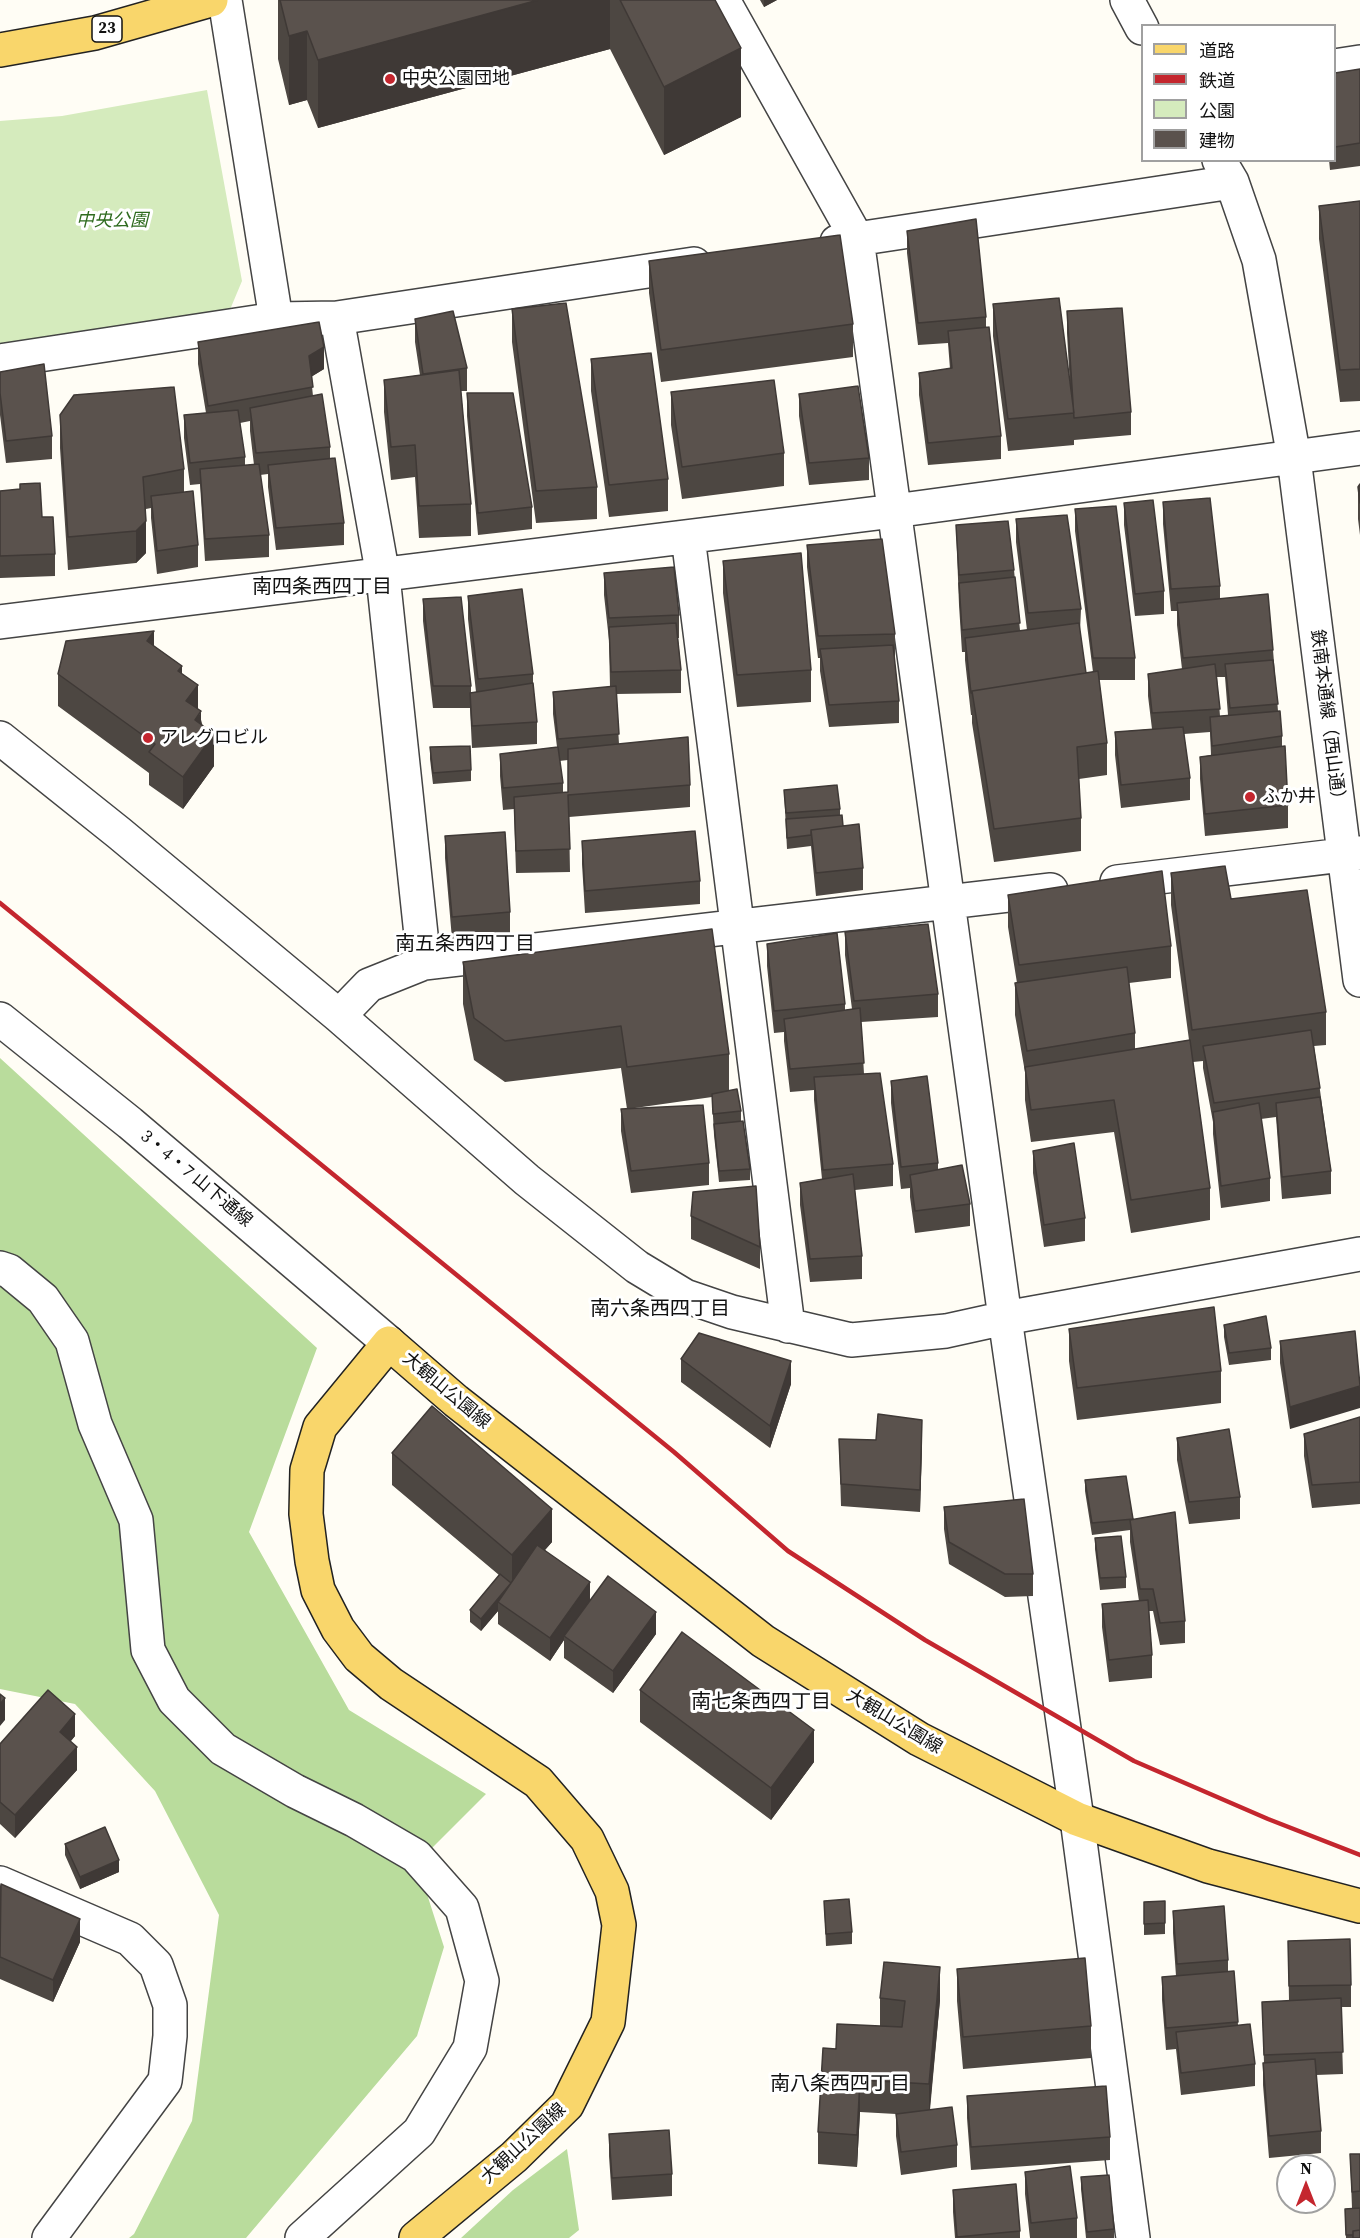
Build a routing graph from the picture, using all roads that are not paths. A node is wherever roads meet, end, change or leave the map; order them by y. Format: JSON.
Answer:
{"nodes":[{"id":1,"x":211,"y":0,"type":"edge"},
{"id":2,"x":225,"y":0,"type":"edge"},
{"id":3,"x":723,"y":0,"type":"edge"},
{"id":4,"x":1127,"y":0,"type":"edge"},
{"id":5,"x":1141,"y":24,"type":"edge"},
{"id":6,"x":0,"y":50,"type":"edge"},
{"id":7,"x":1360,"y":62,"type":"edge"},
{"id":8,"x":1336,"y":66,"type":"edge"},
{"id":9,"x":1226,"y":171,"type":"edge"},
{"id":10,"x":857,"y":239,"type":"junction"},
{"id":11,"x":810,"y":247,"type":"edge"},
{"id":12,"x":727,"y":259,"type":"edge"},
{"id":13,"x":337,"y":318,"type":"junction"},
{"id":14,"x":276,"y":319,"type":"junction"},
{"id":15,"x":0,"y":361,"type":"edge"},
{"id":16,"x":1360,"y":448,"type":"edge"},
{"id":17,"x":1294,"y":458,"type":"junction"},
{"id":18,"x":894,"y":511,"type":"junction"},
{"id":19,"x":688,"y":537,"type":"junction"},
{"id":20,"x":383,"y":576,"type":"junction"},
{"id":21,"x":0,"y":622,"type":"edge"},
{"id":22,"x":0,"y":738,"type":"edge"},
{"id":23,"x":1352,"y":854,"type":"edge"},
{"id":24,"x":948,"y":902,"type":"junction"},
{"id":25,"x":737,"y":926,"type":"junction"},
{"id":26,"x":424,"y":963,"type":"junction"},
{"id":27,"x":1360,"y":980,"type":"edge"},
{"id":28,"x":339,"y":1016,"type":"junction"},
{"id":29,"x":0,"y":1019,"type":"edge"},
{"id":30,"x":1360,"y":1254,"type":"edge"},
{"id":31,"x":0,"y":1268,"type":"edge"},
{"id":32,"x":1005,"y":1318,"type":"junction"},
{"id":33,"x":788,"y":1326,"type":"junction"},
{"id":34,"x":389,"y":1343,"type":"junction"},
{"id":35,"x":1077,"y":1819,"type":"junction"},
{"id":36,"x":0,"y":1884,"type":"edge"},
{"id":37,"x":1360,"y":1906,"type":"edge"},
{"id":38,"x":49,"y":2238,"type":"edge"},
{"id":39,"x":302,"y":2238,"type":"edge"},
{"id":40,"x":416,"y":2238,"type":"edge"},
{"id":41,"x":1133,"y":2238,"type":"edge"}],
"edges":[{"from":1,"to":6,"type":"main road","number":"23"},
{"from":2,"to":14,"type":"street"},
{"from":3,"to":10,"type":"street"},
{"from":4,"to":5,"type":"street"},
{"from":7,"to":8,"type":"street"},
{"from":9,"to":10,"type":"street"},
{"from":9,"to":17,"type":"street","name":"鉄南本通線（西山通）"},
{"from":10,"to":11,"type":"street"},
{"from":10,"to":18,"type":"street"},
{"from":12,"to":13,"type":"street"},
{"from":13,"to":14,"type":"street"},
{"from":13,"to":20,"type":"street"},
{"from":14,"to":15,"type":"street"},
{"from":16,"to":17,"type":"street"},
{"from":17,"to":18,"type":"street"},
{"from":17,"to":23,"type":"street","name":"鉄南本通線（西山通）"},
{"from":18,"to":19,"type":"street"},
{"from":18,"to":24,"type":"street"},
{"from":19,"to":20,"type":"street"},
{"from":19,"to":25,"type":"street"},
{"from":20,"to":21,"type":"street"},
{"from":20,"to":26,"type":"street"},
{"from":22,"to":28,"type":"street"},
{"from":23,"to":24,"type":"street"},
{"from":23,"to":27,"type":"street","name":"鉄南本通線（西山通）"},
{"from":24,"to":25,"type":"street"},
{"from":24,"to":32,"type":"street"},
{"from":25,"to":26,"type":"street"},
{"from":25,"to":33,"type":"street"},
{"from":26,"to":28,"type":"street"},
{"from":28,"to":33,"type":"street"},
{"from":29,"to":34,"type":"street","name":"3・4・7 山下通線"},
{"from":30,"to":32,"type":"street"},
{"from":31,"to":39,"type":"street"},
{"from":32,"to":33,"type":"street"},
{"from":32,"to":35,"type":"street"},
{"from":34,"to":35,"type":"main road","name":"大観山公園線"},
{"from":34,"to":40,"type":"main road","name":"大観山公園線"},
{"from":35,"to":37,"type":"main road","name":"大観山公園線"},
{"from":35,"to":41,"type":"street"},
{"from":36,"to":38,"type":"street"}]}
